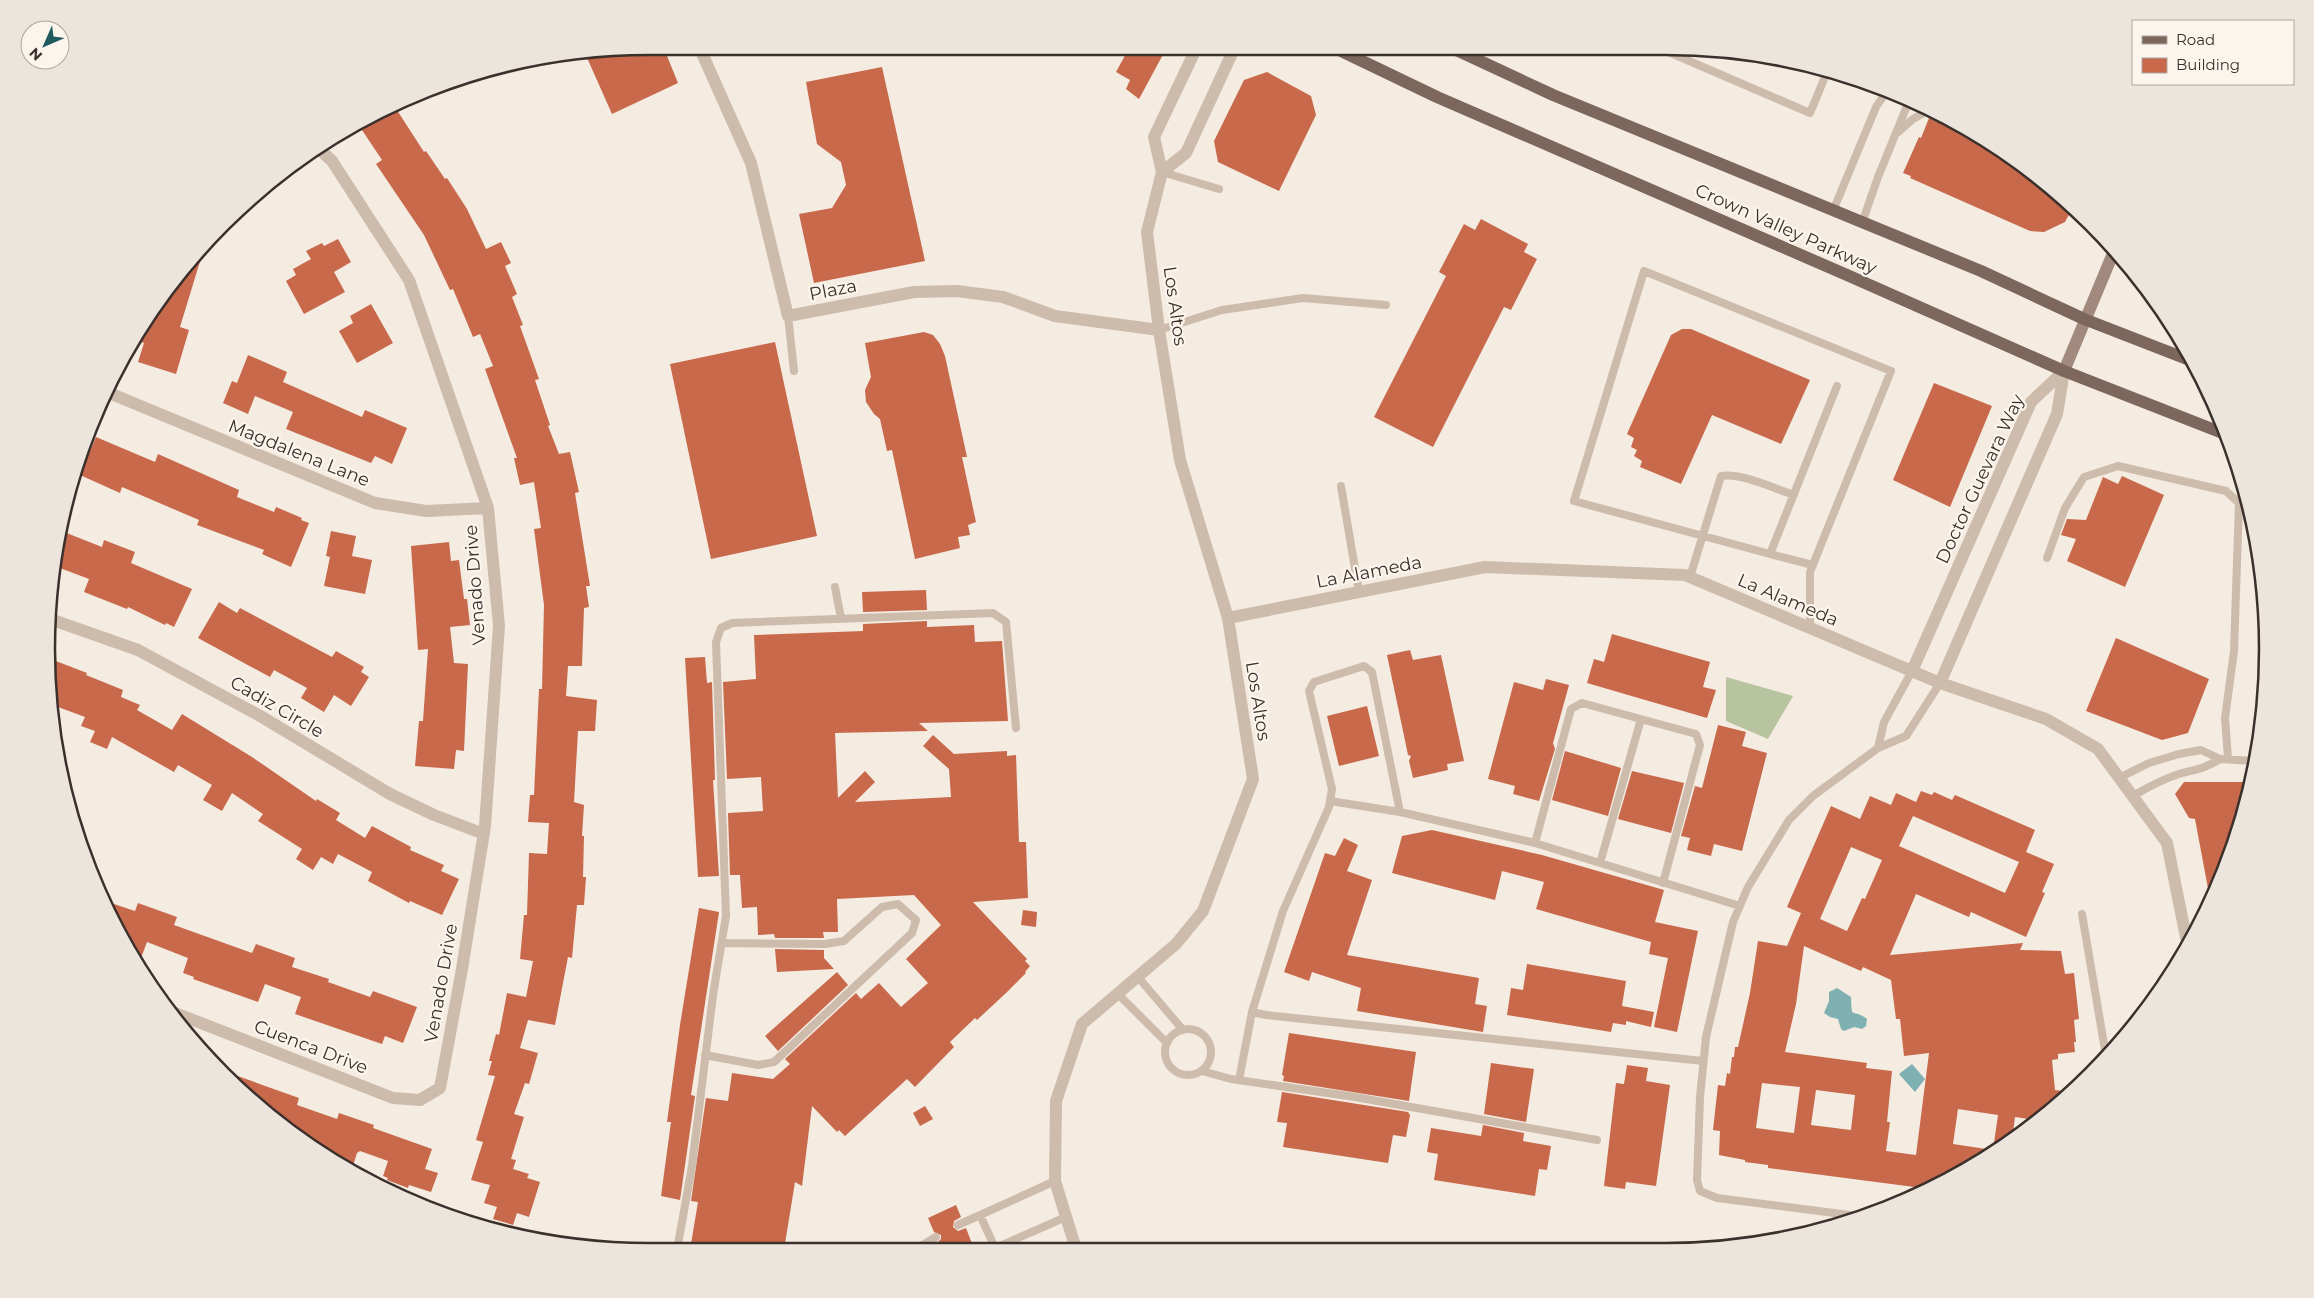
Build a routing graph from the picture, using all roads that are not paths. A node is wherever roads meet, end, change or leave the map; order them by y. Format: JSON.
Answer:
{"nodes":[{"id":1,"x":703,"y":55,"type":"edge"},
{"id":2,"x":1193,"y":55,"type":"edge"},
{"id":3,"x":1231,"y":55,"type":"edge"},
{"id":4,"x":1349,"y":55,"type":"edge"},
{"id":5,"x":1467,"y":55,"type":"edge"},
{"id":6,"x":1676,"y":55,"type":"edge"},
{"id":7,"x":1825,"y":77,"type":"edge"},
{"id":8,"x":1883,"y":97,"type":"edge"},
{"id":9,"x":1907,"y":107,"type":"edge"},
{"id":10,"x":1922,"y":113,"type":"edge"},
{"id":11,"x":1894,"y":136,"type":"junction"},
{"id":12,"x":323,"y":153,"type":"edge"},
{"id":13,"x":1162,"y":172,"type":"junction"},
{"id":14,"x":1219,"y":189,"type":"dead end"},
{"id":15,"x":1833,"y":211,"type":"junction"},
{"id":16,"x":1862,"y":223,"type":"junction"},
{"id":17,"x":2112,"y":257,"type":"edge"},
{"id":18,"x":1386,"y":305,"type":"dead end"},
{"id":19,"x":788,"y":316,"type":"junction"},
{"id":20,"x":2084,"y":319,"type":"junction"},
{"id":21,"x":1159,"y":330,"type":"junction"},
{"id":22,"x":2182,"y":357,"type":"edge"},
{"id":23,"x":794,"y":371,"type":"dead end"},
{"id":24,"x":2064,"y":371,"type":"junction"},
{"id":25,"x":1837,"y":386,"type":"dead end"},
{"id":26,"x":113,"y":394,"type":"edge"},
{"id":27,"x":2217,"y":431,"type":"edge"},
{"id":28,"x":1341,"y":486,"type":"dead end"},
{"id":29,"x":1794,"y":495,"type":"junction"},
{"id":30,"x":488,"y":508,"type":"junction"},
{"id":31,"x":1701,"y":535,"type":"junction"},
{"id":32,"x":1770,"y":554,"type":"junction"},
{"id":33,"x":2047,"y":558,"type":"dead end"},
{"id":34,"x":1813,"y":564,"type":"junction"},
{"id":35,"x":1690,"y":577,"type":"junction"},
{"id":36,"x":835,"y":587,"type":"dead end"},
{"id":37,"x":1360,"y":592,"type":"junction"},
{"id":38,"x":841,"y":618,"type":"junction"},
{"id":39,"x":1228,"y":618,"type":"junction"},
{"id":40,"x":56,"y":620,"type":"edge"},
{"id":41,"x":1810,"y":628,"type":"junction"},
{"id":42,"x":1912,"y":671,"type":"junction"},
{"id":43,"x":1940,"y":683,"type":"junction"},
{"id":44,"x":1642,"y":719,"type":"junction"},
{"id":45,"x":1016,"y":728,"type":"dead end"},
{"id":46,"x":1878,"y":748,"type":"junction"},
{"id":47,"x":2224,"y":759,"type":"junction"},
{"id":48,"x":2249,"y":761,"type":"edge"},
{"id":49,"x":2119,"y":778,"type":"junction"},
{"id":50,"x":2133,"y":796,"type":"junction"},
{"id":51,"x":1330,"y":801,"type":"junction"},
{"id":52,"x":1400,"y":812,"type":"junction"},
{"id":53,"x":484,"y":834,"type":"junction"},
{"id":54,"x":1535,"y":843,"type":"junction"},
{"id":55,"x":1600,"y":864,"type":"junction"},
{"id":56,"x":1663,"y":883,"type":"junction"},
{"id":57,"x":1740,"y":906,"type":"junction"},
{"id":58,"x":2082,"y":914,"type":"dead end"},
{"id":59,"x":2185,"y":934,"type":"edge"},
{"id":60,"x":722,"y":943,"type":"junction"},
{"id":61,"x":1138,"y":978,"type":"junction"},
{"id":62,"x":1118,"y":994,"type":"junction"},
{"id":63,"x":1252,"y":1012,"type":"junction"},
{"id":64,"x":182,"y":1016,"type":"edge"},
{"id":65,"x":1183,"y":1030,"type":"junction"},
{"id":66,"x":1167,"y":1043,"type":"junction"},
{"id":67,"x":2105,"y":1049,"type":"edge"},
{"id":68,"x":706,"y":1055,"type":"junction"},
{"id":69,"x":1703,"y":1061,"type":"junction"},
{"id":70,"x":1202,"y":1071,"type":"junction"},
{"id":71,"x":1239,"y":1080,"type":"junction"},
{"id":72,"x":440,"y":1088,"type":"joint"},
{"id":73,"x":1597,"y":1140,"type":"dead end"},
{"id":74,"x":1055,"y":1181,"type":"junction"},
{"id":75,"x":1845,"y":1214,"type":"edge"},
{"id":76,"x":980,"y":1215,"type":"junction"},
{"id":77,"x":1066,"y":1217,"type":"junction"},
{"id":78,"x":958,"y":1225,"type":"dead end"},
{"id":79,"x":936,"y":1237,"type":"dead end"},
{"id":80,"x":678,"y":1243,"type":"edge"},
{"id":81,"x":926,"y":1243,"type":"edge"},
{"id":82,"x":992,"y":1243,"type":"edge"},
{"id":83,"x":1008,"y":1243,"type":"edge"},
{"id":84,"x":1074,"y":1243,"type":"edge"}],
"edges":[{"from":1,"to":19,"type":"street","name":"Plaza"},
{"from":2,"to":13,"type":"street","name":"Los Altos"},
{"from":3,"to":13,"type":"street"},
{"from":4,"to":24,"type":"main road","name":"Crown Valley Parkway"},
{"from":5,"to":15,"type":"main road","name":"Crown Valley Parkway"},
{"from":6,"to":7,"type":"lane"},
{"from":8,"to":15,"type":"lane"},
{"from":9,"to":11,"type":"lane"},
{"from":10,"to":11,"type":"lane"},
{"from":11,"to":16,"type":"lane"},
{"from":12,"to":30,"type":"street","name":"Venado Drive"},
{"from":13,"to":14,"type":"lane"},
{"from":13,"to":21,"type":"street","name":"Los Altos"},
{"from":15,"to":16,"type":"main road","name":"Crown Valley Parkway"},
{"from":16,"to":20,"type":"main road","name":"Crown Valley Parkway"},
{"from":17,"to":20,"type":"main road"},
{"from":18,"to":21,"type":"lane"},
{"from":19,"to":21,"type":"street","name":"Plaza"},
{"from":19,"to":23,"type":"lane"},
{"from":20,"to":22,"type":"main road","name":"Crown Valley Parkway"},
{"from":20,"to":24,"type":"main road"},
{"from":21,"to":39,"type":"street","name":"Los Altos"},
{"from":24,"to":27,"type":"main road","name":"Crown Valley Parkway"},
{"from":24,"to":42,"type":"street","name":"Doctor Guevara Way"},
{"from":24,"to":43,"type":"street"},
{"from":25,"to":29,"type":"lane"},
{"from":26,"to":30,"type":"street","name":"Magdalena Lane"},
{"from":28,"to":37,"type":"lane"},
{"from":29,"to":31,"type":"lane"},
{"from":29,"to":32,"type":"lane"},
{"from":30,"to":53,"type":"street","name":"Venado Drive"},
{"from":31,"to":32,"type":"lane"},
{"from":31,"to":34,"type":"lane"},
{"from":31,"to":35,"type":"lane"},
{"from":32,"to":34,"type":"lane"},
{"from":33,"to":47,"type":"lane"},
{"from":34,"to":41,"type":"lane"},
{"from":35,"to":37,"type":"street","name":"La Alameda"},
{"from":35,"to":41,"type":"street","name":"La Alameda"},
{"from":36,"to":38,"type":"lane"},
{"from":37,"to":39,"type":"street","name":"La Alameda"},
{"from":38,"to":45,"type":"lane"},
{"from":38,"to":60,"type":"lane"},
{"from":39,"to":61,"type":"street","name":"Los Altos"},
{"from":40,"to":53,"type":"street","name":"Cadiz Circle"},
{"from":41,"to":42,"type":"street","name":"La Alameda"},
{"from":42,"to":43,"type":"street","name":"La Alameda"},
{"from":42,"to":46,"type":"lane"},
{"from":43,"to":46,"type":"lane"},
{"from":43,"to":49,"type":"street","name":"La Alameda"},
{"from":44,"to":54,"type":"lane"},
{"from":44,"to":55,"type":"lane"},
{"from":44,"to":56,"type":"lane"},
{"from":46,"to":57,"type":"lane"},
{"from":47,"to":48,"type":"lane"},
{"from":47,"to":49,"type":"lane"},
{"from":47,"to":50,"type":"lane"},
{"from":49,"to":50,"type":"street","name":"La Alameda"},
{"from":50,"to":59,"type":"street","name":"La Alameda"},
{"from":51,"to":52,"type":"lane"},
{"from":51,"to":52,"type":"lane"},
{"from":51,"to":63,"type":"lane"},
{"from":52,"to":54,"type":"lane"},
{"from":53,"to":72,"type":"street","name":"Venado Drive"},
{"from":54,"to":55,"type":"lane"},
{"from":55,"to":56,"type":"lane"},
{"from":56,"to":57,"type":"lane"},
{"from":57,"to":69,"type":"lane"},
{"from":58,"to":67,"type":"lane"},
{"from":60,"to":68,"type":"lane"},
{"from":60,"to":68,"type":"lane"},
{"from":61,"to":62,"type":"street","name":"Los Altos"},
{"from":61,"to":65,"type":"lane"},
{"from":62,"to":66,"type":"lane"},
{"from":62,"to":74,"type":"street","name":"Los Altos"},
{"from":63,"to":69,"type":"lane"},
{"from":63,"to":71,"type":"lane"},
{"from":64,"to":72,"type":"street","name":"Cuenca Drive"},
{"from":65,"to":66,"type":"lane"},
{"from":65,"to":70,"type":"lane"},
{"from":66,"to":70,"type":"lane"},
{"from":68,"to":80,"type":"lane"},
{"from":69,"to":75,"type":"lane"},
{"from":70,"to":71,"type":"lane"},
{"from":71,"to":73,"type":"lane"},
{"from":74,"to":76,"type":"lane"},
{"from":74,"to":77,"type":"street","name":"Los Altos"},
{"from":76,"to":78,"type":"lane"},
{"from":76,"to":82,"type":"lane"},
{"from":77,"to":83,"type":"lane"},
{"from":77,"to":84,"type":"street","name":"Los Altos"},
{"from":79,"to":81,"type":"lane"}]}
